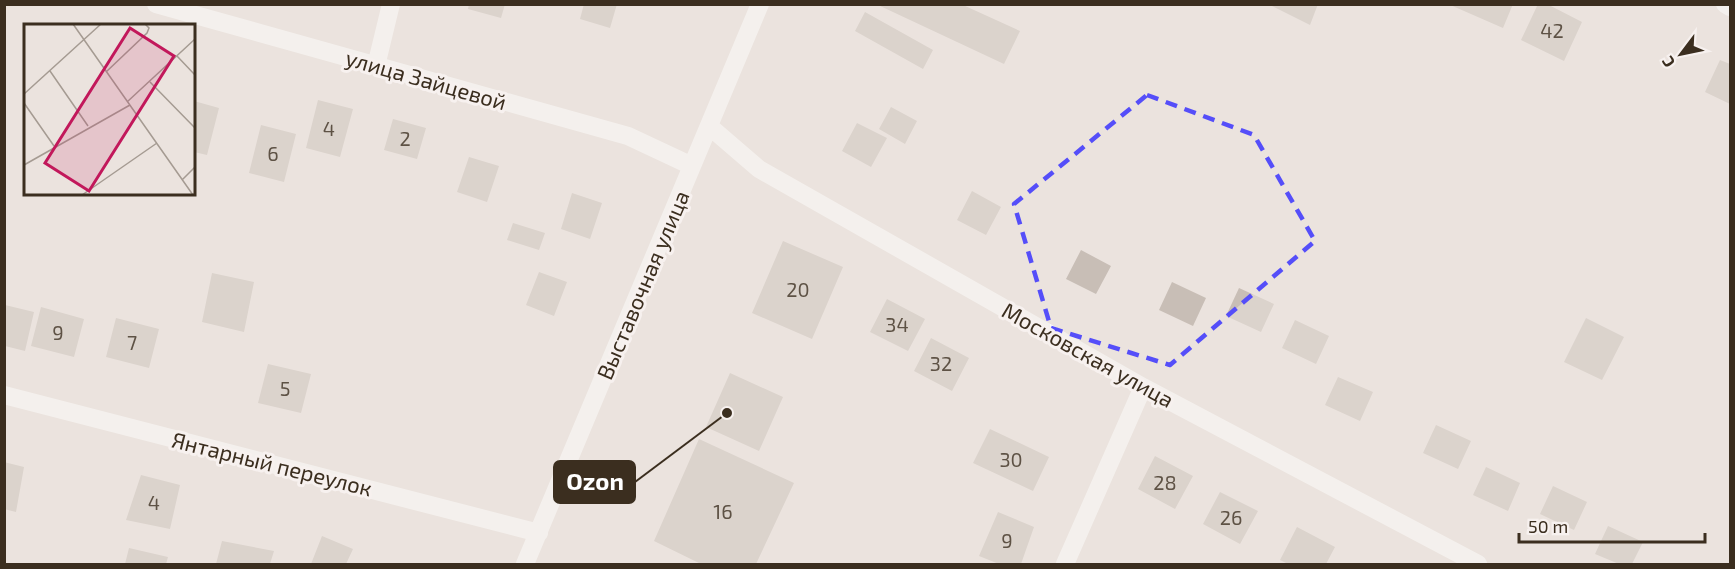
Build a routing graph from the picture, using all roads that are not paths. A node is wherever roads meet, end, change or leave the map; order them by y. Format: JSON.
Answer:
{"nodes":[{"id":1,"x":156,"y":4,"type":"edge"},
{"id":2,"x":391,"y":4,"type":"edge"},
{"id":3,"x":760,"y":4,"type":"edge"},
{"id":4,"x":1725,"y":4,"type":"edge"},
{"id":5,"x":1731,"y":7,"type":"edge"},
{"id":6,"x":376,"y":66,"type":"junction"},
{"id":7,"x":709,"y":126,"type":"junction"},
{"id":8,"x":692,"y":166,"type":"junction"},
{"id":9,"x":1143,"y":387,"type":"junction"},
{"id":10,"x":4,"y":395,"type":"edge"},
{"id":11,"x":539,"y":532,"type":"junction"},
{"id":12,"x":525,"y":564,"type":"edge"},
{"id":13,"x":1065,"y":564,"type":"edge"},
{"id":14,"x":1478,"y":564,"type":"edge"}],
"edges":[{"from":1,"to":6,"type":"street","name":"улица Зайцевой"},
{"from":2,"to":6,"type":"street"},
{"from":3,"to":7,"type":"street","name":"Выставочная улица"},
{"from":4,"to":5,"type":"street"},
{"from":6,"to":8,"type":"street","name":"улица Зайцевой"},
{"from":7,"to":8,"type":"street","name":"Выставочная улица"},
{"from":7,"to":9,"type":"street","name":"Московская улица"},
{"from":8,"to":11,"type":"street","name":"Выставочная улица"},
{"from":9,"to":13,"type":"street"},
{"from":9,"to":14,"type":"street","name":"Московская улица"},
{"from":10,"to":11,"type":"street","name":"Янтарный переулок"},
{"from":11,"to":12,"type":"street","name":"Выставочная улица"}]}
